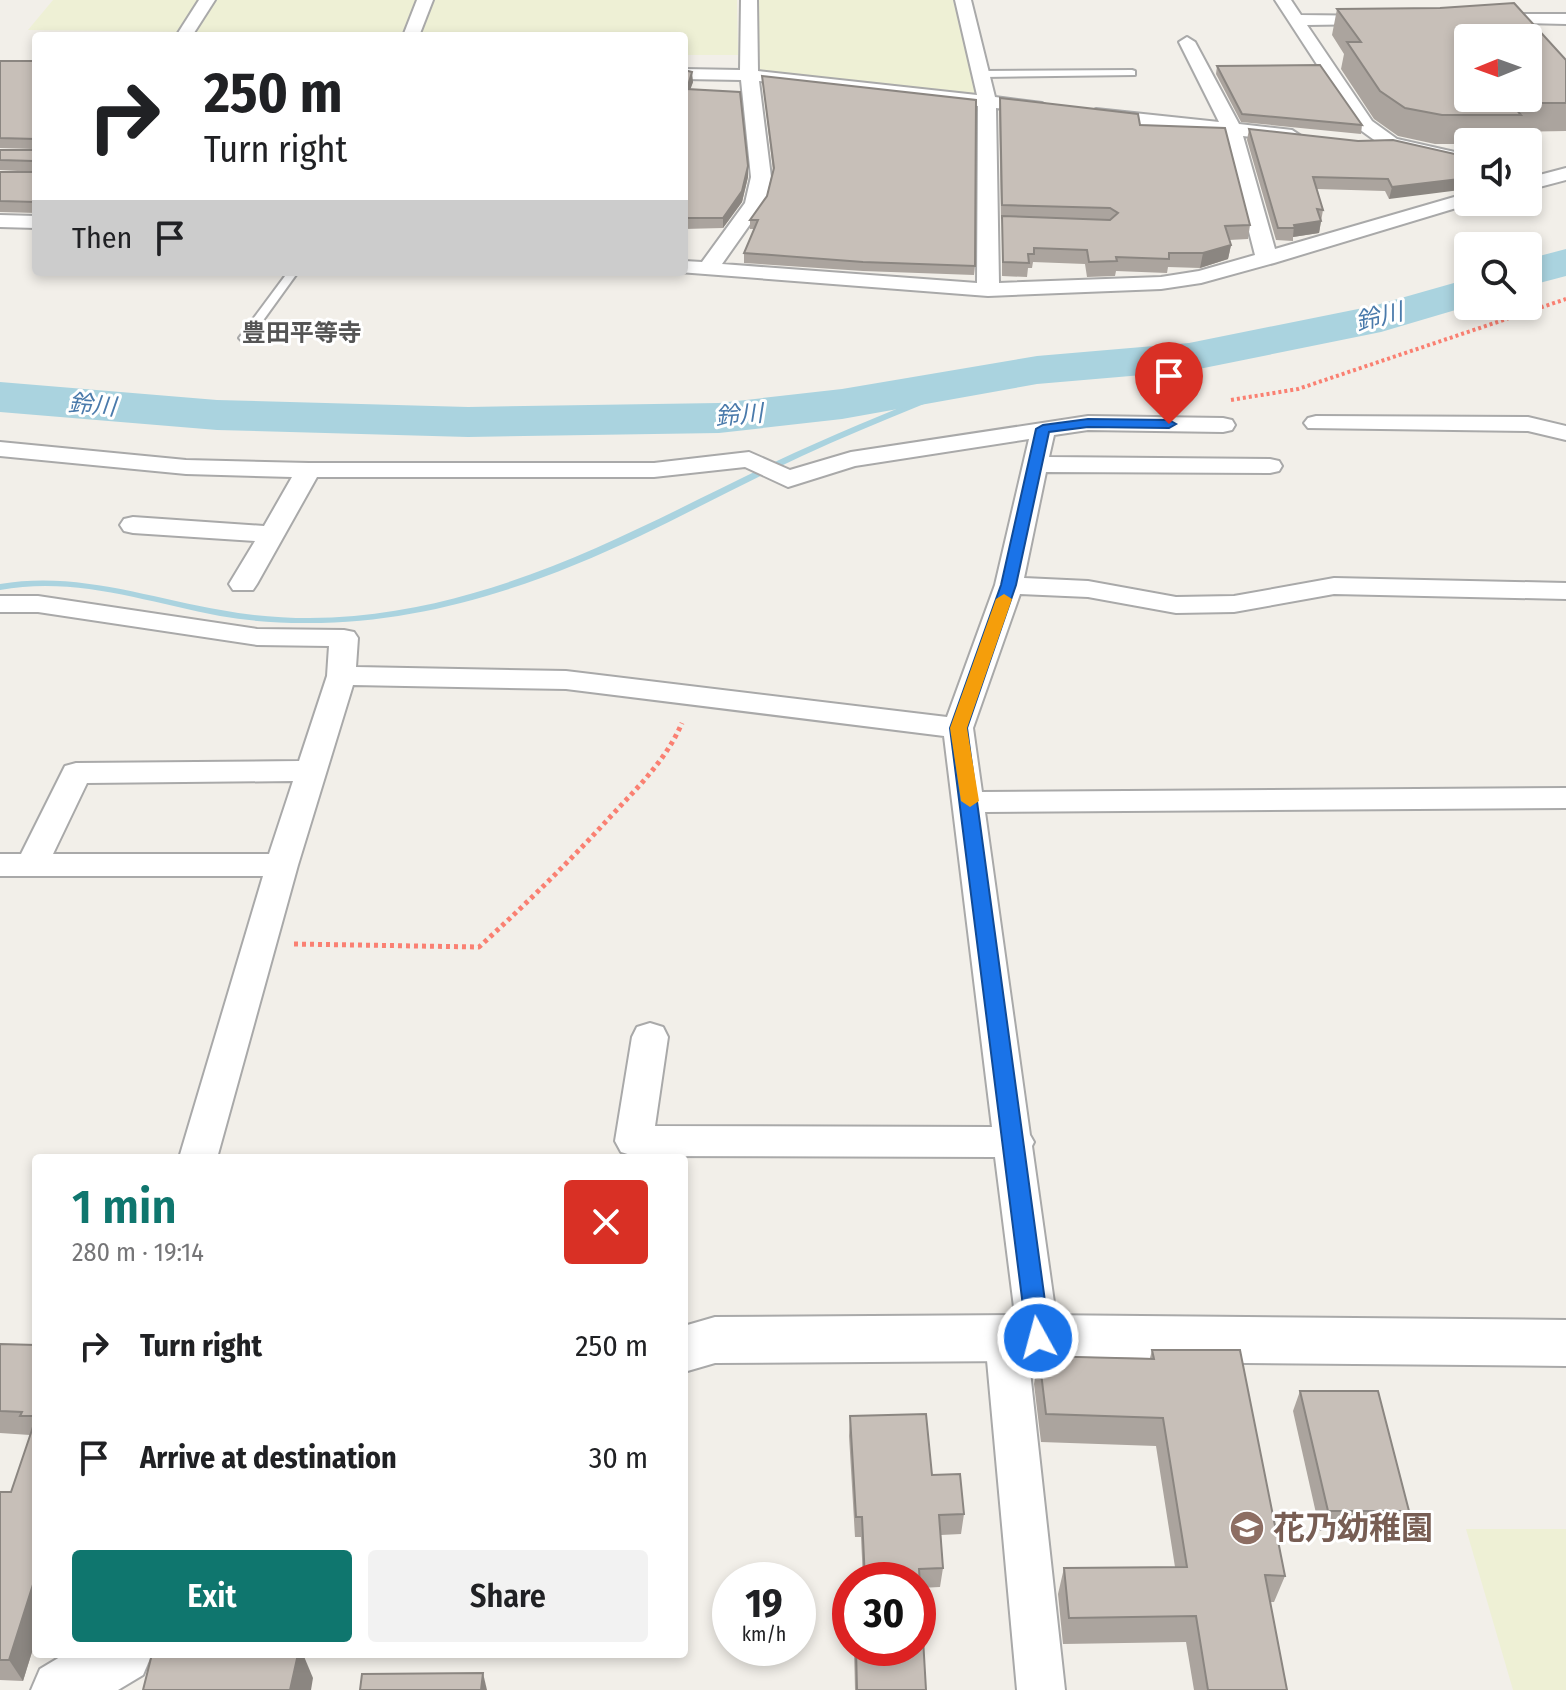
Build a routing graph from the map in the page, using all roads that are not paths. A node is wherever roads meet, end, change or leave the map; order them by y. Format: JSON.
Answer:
{"nodes":[{"id":1,"x":207,"y":0,"type":"edge"},
{"id":2,"x":425,"y":0,"type":"edge"},
{"id":3,"x":749,"y":0,"type":"edge"},
{"id":4,"x":963,"y":0,"type":"edge"},
{"id":5,"x":1283,"y":0,"type":"edge"},
{"id":6,"x":1553,"y":0,"type":"edge"},
{"id":7,"x":1566,"y":16,"type":"edge"},
{"id":8,"x":1391,"y":19,"type":"edge"},
{"id":9,"x":1470,"y":19,"type":"edge"},
{"id":10,"x":1295,"y":20,"type":"junction"},
{"id":11,"x":187,"y":32,"type":"edge"},
{"id":12,"x":413,"y":32,"type":"edge"},
{"id":13,"x":1187,"y":42,"type":"dead end"},
{"id":14,"x":1132,"y":73,"type":"dead end"},
{"id":15,"x":688,"y":74,"type":"edge"},
{"id":16,"x":983,"y":74,"type":"junction"},
{"id":17,"x":749,"y":75,"type":"junction"},
{"id":18,"x":987,"y":101,"type":"junction"},
{"id":19,"x":1232,"y":129,"type":"junction"},
{"id":20,"x":1310,"y":138,"type":"edge"},
{"id":21,"x":1391,"y":143,"type":"junction"},
{"id":22,"x":1356,"y":144,"type":"edge"},
{"id":23,"x":1454,"y":158,"type":"edge"},
{"id":24,"x":1542,"y":174,"type":"edge"},
{"id":25,"x":1562,"y":178,"type":"edge"},
{"id":26,"x":1542,"y":182,"type":"edge"},
{"id":27,"x":1454,"y":203,"type":"edge"},
{"id":28,"x":0,"y":221,"type":"edge"},
{"id":29,"x":32,"y":222,"type":"edge"},
{"id":30,"x":1267,"y":259,"type":"junction"},
{"id":31,"x":688,"y":267,"type":"edge"},
{"id":32,"x":708,"y":269,"type":"junction"},
{"id":33,"x":290,"y":276,"type":"edge"},
{"id":34,"x":988,"y":290,"type":"junction"},
{"id":35,"x":245,"y":338,"type":"dead end"},
{"id":36,"x":1223,"y":413,"type":"road end"},
{"id":37,"x":1316,"y":423,"type":"dead end"},
{"id":38,"x":1043,"y":429,"type":"junction"},
{"id":39,"x":1566,"y":433,"type":"edge"},
{"id":40,"x":0,"y":449,"type":"edge"},
{"id":41,"x":1035,"y":464,"type":"junction"},
{"id":42,"x":1270,"y":466,"type":"dead end"},
{"id":43,"x":309,"y":470,"type":"junction"},
{"id":44,"x":133,"y":525,"type":"dead end"},
{"id":45,"x":272,"y":534,"type":"junction"},
{"id":46,"x":243,"y":584,"type":"dead end"},
{"id":47,"x":1009,"y":585,"type":"junction"},
{"id":48,"x":1566,"y":591,"type":"edge"},
{"id":49,"x":0,"y":604,"type":"edge"},
{"id":50,"x":341,"y":676,"type":"junction"},
{"id":51,"x":958,"y":728,"type":"junction"},
{"id":52,"x":311,"y":771,"type":"junction"},
{"id":53,"x":1566,"y":798,"type":"edge"},
{"id":54,"x":970,"y":802,"type":"junction"},
{"id":55,"x":16,"y":865,"type":"edge"},
{"id":56,"x":282,"y":865,"type":"junction"},
{"id":57,"x":650,"y":1037,"type":"dead end"},
{"id":58,"x":1015,"y":1142,"type":"junction"},
{"id":59,"x":199,"y":1154,"type":"edge"},
{"id":60,"x":1022,"y":1338,"type":"junction"},
{"id":61,"x":1566,"y":1343,"type":"edge"},
{"id":62,"x":688,"y":1348,"type":"edge"},
{"id":63,"x":115,"y":1658,"type":"edge"},
{"id":64,"x":61,"y":1690,"type":"edge"},
{"id":65,"x":1041,"y":1690,"type":"edge"}],
"edges":[{"from":1,"to":11,"type":"street"},
{"from":2,"to":12,"type":"street"},
{"from":3,"to":17,"type":"street"},
{"from":4,"to":16,"type":"street"},
{"from":5,"to":10,"type":"street"},
{"from":6,"to":7,"type":"street"},
{"from":7,"to":9,"type":"street"},
{"from":8,"to":10,"type":"street"},
{"from":10,"to":21,"type":"street"},
{"from":13,"to":19,"type":"street"},
{"from":14,"to":16,"type":"lane"},
{"from":15,"to":17,"type":"street"},
{"from":16,"to":18,"type":"street"},
{"from":17,"to":18,"type":"street"},
{"from":17,"to":32,"type":"street"},
{"from":18,"to":19,"type":"street"},
{"from":18,"to":34,"type":"street"},
{"from":19,"to":20,"type":"street"},
{"from":19,"to":30,"type":"street"},
{"from":21,"to":22,"type":"street"},
{"from":21,"to":23,"type":"street"},
{"from":24,"to":25,"type":"street"},
{"from":25,"to":26,"type":"street"},
{"from":27,"to":30,"type":"street"},
{"from":28,"to":29,"type":"street"},
{"from":30,"to":34,"type":"street"},
{"from":31,"to":32,"type":"street"},
{"from":32,"to":34,"type":"street"},
{"from":33,"to":35,"type":"lane"},
{"from":36,"to":38,"type":"street"},
{"from":37,"to":39,"type":"street"},
{"from":38,"to":41,"type":"street"},
{"from":38,"to":43,"type":"street"},
{"from":40,"to":43,"type":"street"},
{"from":41,"to":42,"type":"street"},
{"from":41,"to":47,"type":"street"},
{"from":43,"to":45,"type":"street"},
{"from":44,"to":45,"type":"street"},
{"from":45,"to":46,"type":"street"},
{"from":47,"to":48,"type":"street"},
{"from":47,"to":51,"type":"street"},
{"from":49,"to":50,"type":"street"},
{"from":50,"to":51,"type":"street"},
{"from":50,"to":52,"type":"street"},
{"from":51,"to":54,"type":"street"},
{"from":52,"to":55,"type":"street"},
{"from":52,"to":56,"type":"street"},
{"from":53,"to":54,"type":"street"},
{"from":54,"to":58,"type":"street"},
{"from":55,"to":56,"type":"street"},
{"from":56,"to":59,"type":"street"},
{"from":57,"to":58,"type":"street"},
{"from":58,"to":60,"type":"street"},
{"from":60,"to":61,"type":"street"},
{"from":60,"to":62,"type":"street"},
{"from":60,"to":65,"type":"street"},
{"from":63,"to":64,"type":"street"}]}
